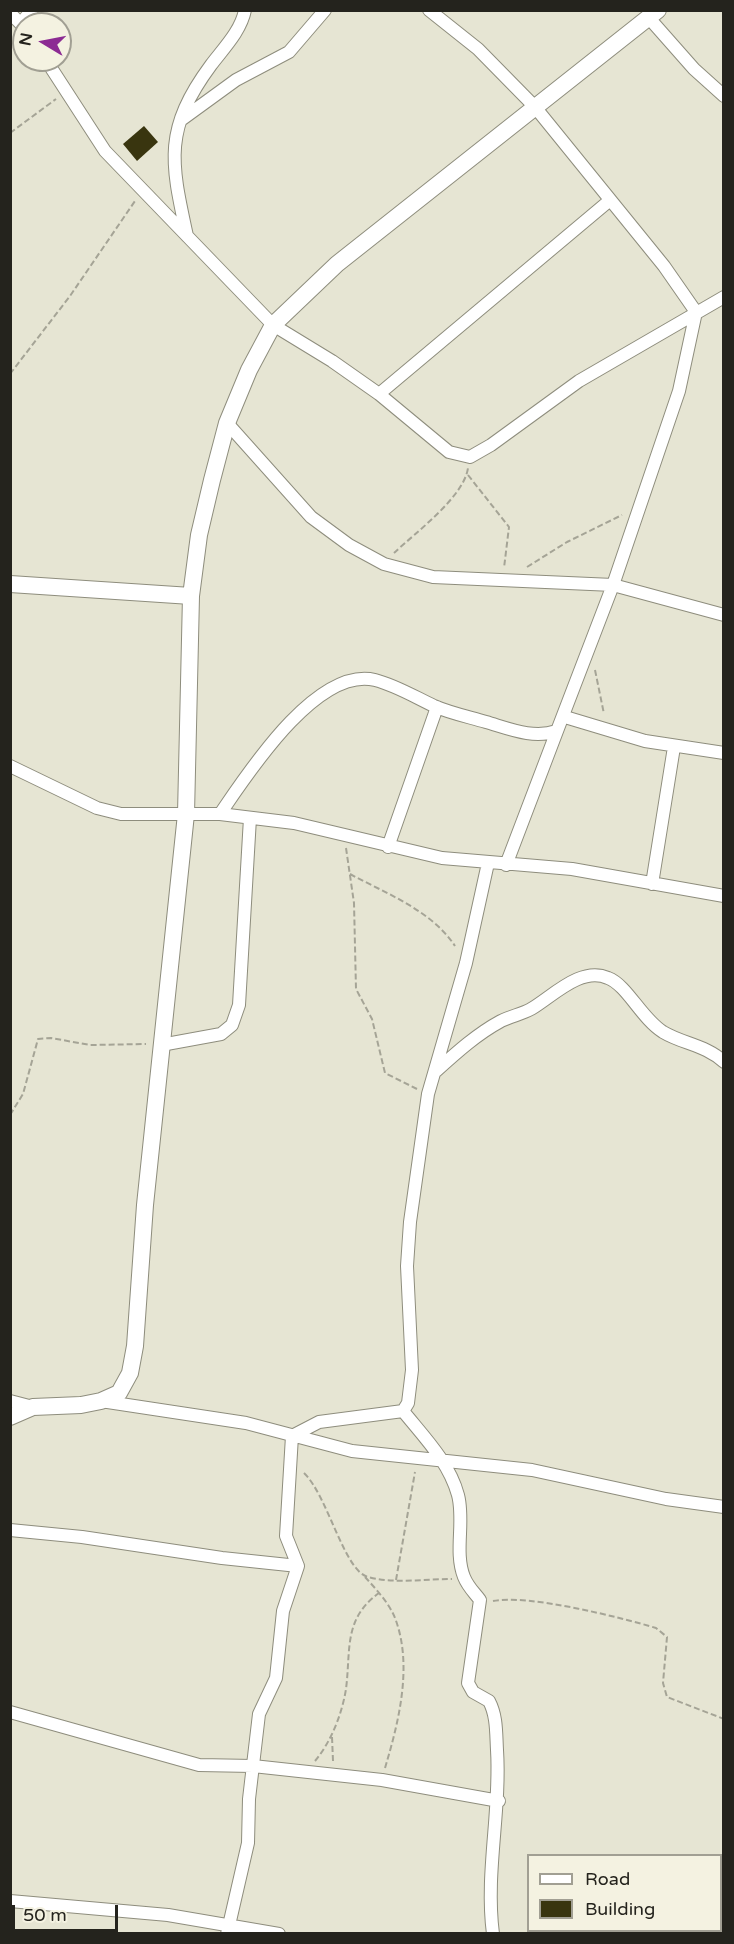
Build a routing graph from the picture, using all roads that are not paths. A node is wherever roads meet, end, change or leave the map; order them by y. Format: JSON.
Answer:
{"nodes":[{"id":1,"x":245,"y":10,"type":"edge"},
{"id":2,"x":325,"y":10,"type":"edge"},
{"id":3,"x":429,"y":10,"type":"edge"},
{"id":4,"x":655,"y":13,"type":"edge"},
{"id":5,"x":53,"y":72,"type":"edge"},
{"id":6,"x":723,"y":96,"type":"edge"},
{"id":7,"x":535,"y":107,"type":"junction"},
{"id":8,"x":180,"y":121,"type":"junction"},
{"id":9,"x":609,"y":201,"type":"junction"},
{"id":10,"x":187,"y":237,"type":"junction"},
{"id":11,"x":723,"y":297,"type":"edge"},
{"id":12,"x":696,"y":312,"type":"junction"},
{"id":13,"x":273,"y":325,"type":"junction"},
{"id":14,"x":379,"y":394,"type":"junction"},
{"id":15,"x":227,"y":423,"type":"junction"},
{"id":16,"x":10,"y":584,"type":"edge"},
{"id":17,"x":614,"y":585,"type":"junction"},
{"id":18,"x":190,"y":597,"type":"junction"},
{"id":19,"x":723,"y":615,"type":"edge"},
{"id":20,"x":437,"y":707,"type":"junction"},
{"id":21,"x":565,"y":717,"type":"junction"},
{"id":22,"x":558,"y":731,"type":"junction"},
{"id":23,"x":674,"y":747,"type":"junction"},
{"id":24,"x":723,"y":753,"type":"edge"},
{"id":25,"x":10,"y":766,"type":"edge"},
{"id":26,"x":186,"y":814,"type":"junction"},
{"id":27,"x":220,"y":814,"type":"junction"},
{"id":28,"x":250,"y":818,"type":"junction"},
{"id":29,"x":388,"y":847,"type":"junction"},
{"id":30,"x":488,"y":863,"type":"junction"},
{"id":31,"x":506,"y":865,"type":"junction"},
{"id":32,"x":652,"y":884,"type":"junction"},
{"id":33,"x":723,"y":896,"type":"edge"},
{"id":34,"x":161,"y":1045,"type":"junction"},
{"id":35,"x":723,"y":1062,"type":"edge"},
{"id":36,"x":435,"y":1072,"type":"junction"},
{"id":37,"x":10,"y":1401,"type":"edge"},
{"id":38,"x":100,"y":1401,"type":"junction"},
{"id":39,"x":33,"y":1407,"type":"junction"},
{"id":40,"x":403,"y":1411,"type":"junction"},
{"id":41,"x":10,"y":1417,"type":"edge"},
{"id":42,"x":418,"y":1430,"type":"junction"},
{"id":43,"x":292,"y":1436,"type":"junction"},
{"id":44,"x":419,"y":1458,"type":"junction"},
{"id":45,"x":442,"y":1460,"type":"junction"},
{"id":46,"x":723,"y":1507,"type":"edge"},
{"id":47,"x":10,"y":1530,"type":"edge"},
{"id":48,"x":298,"y":1566,"type":"junction"},
{"id":49,"x":10,"y":1712,"type":"edge"},
{"id":50,"x":253,"y":1766,"type":"junction"},
{"id":51,"x":499,"y":1801,"type":"junction"},
{"id":52,"x":10,"y":1901,"type":"edge"},
{"id":53,"x":228,"y":1929,"type":"edge"},
{"id":54,"x":279,"y":1934,"type":"edge"},
{"id":55,"x":493,"y":1934,"type":"edge"}],
"edges":[{"from":1,"to":8,"type":"street"},
{"from":2,"to":8,"type":"street"},
{"from":3,"to":7,"type":"street"},
{"from":4,"to":6,"type":"street"},
{"from":4,"to":7,"type":"street"},
{"from":5,"to":10,"type":"street"},
{"from":7,"to":9,"type":"street"},
{"from":7,"to":13,"type":"street"},
{"from":8,"to":10,"type":"street"},
{"from":9,"to":12,"type":"street"},
{"from":9,"to":14,"type":"street"},
{"from":10,"to":13,"type":"street"},
{"from":11,"to":12,"type":"street"},
{"from":12,"to":14,"type":"street"},
{"from":12,"to":17,"type":"street"},
{"from":13,"to":14,"type":"street"},
{"from":13,"to":15,"type":"street"},
{"from":15,"to":17,"type":"street"},
{"from":15,"to":18,"type":"street"},
{"from":16,"to":18,"type":"street"},
{"from":17,"to":19,"type":"street"},
{"from":17,"to":21,"type":"street"},
{"from":18,"to":26,"type":"street"},
{"from":20,"to":22,"type":"street"},
{"from":20,"to":27,"type":"street"},
{"from":20,"to":29,"type":"street"},
{"from":21,"to":22,"type":"street"},
{"from":21,"to":23,"type":"street"},
{"from":22,"to":31,"type":"street"},
{"from":23,"to":24,"type":"street"},
{"from":23,"to":32,"type":"street"},
{"from":25,"to":26,"type":"street"},
{"from":26,"to":27,"type":"street"},
{"from":26,"to":34,"type":"street"},
{"from":27,"to":28,"type":"street"},
{"from":28,"to":29,"type":"street"},
{"from":28,"to":34,"type":"street"},
{"from":29,"to":30,"type":"street"},
{"from":30,"to":31,"type":"street"},
{"from":30,"to":36,"type":"street"},
{"from":31,"to":32,"type":"street"},
{"from":32,"to":33,"type":"street"},
{"from":34,"to":38,"type":"street"},
{"from":35,"to":36,"type":"street"},
{"from":36,"to":40,"type":"street"},
{"from":37,"to":39,"type":"street"},
{"from":38,"to":39,"type":"street"},
{"from":38,"to":43,"type":"street"},
{"from":39,"to":41,"type":"street"},
{"from":40,"to":42,"type":"street"},
{"from":40,"to":43,"type":"street"},
{"from":42,"to":44,"type":"street"},
{"from":42,"to":45,"type":"street"},
{"from":43,"to":44,"type":"street"},
{"from":43,"to":48,"type":"street"},
{"from":44,"to":45,"type":"street"},
{"from":45,"to":46,"type":"street"},
{"from":45,"to":51,"type":"street"},
{"from":47,"to":48,"type":"street"},
{"from":48,"to":50,"type":"street"},
{"from":49,"to":50,"type":"street"},
{"from":50,"to":51,"type":"street"},
{"from":50,"to":53,"type":"street"},
{"from":51,"to":55,"type":"street"},
{"from":52,"to":53,"type":"street"},
{"from":53,"to":54,"type":"street"}]}
